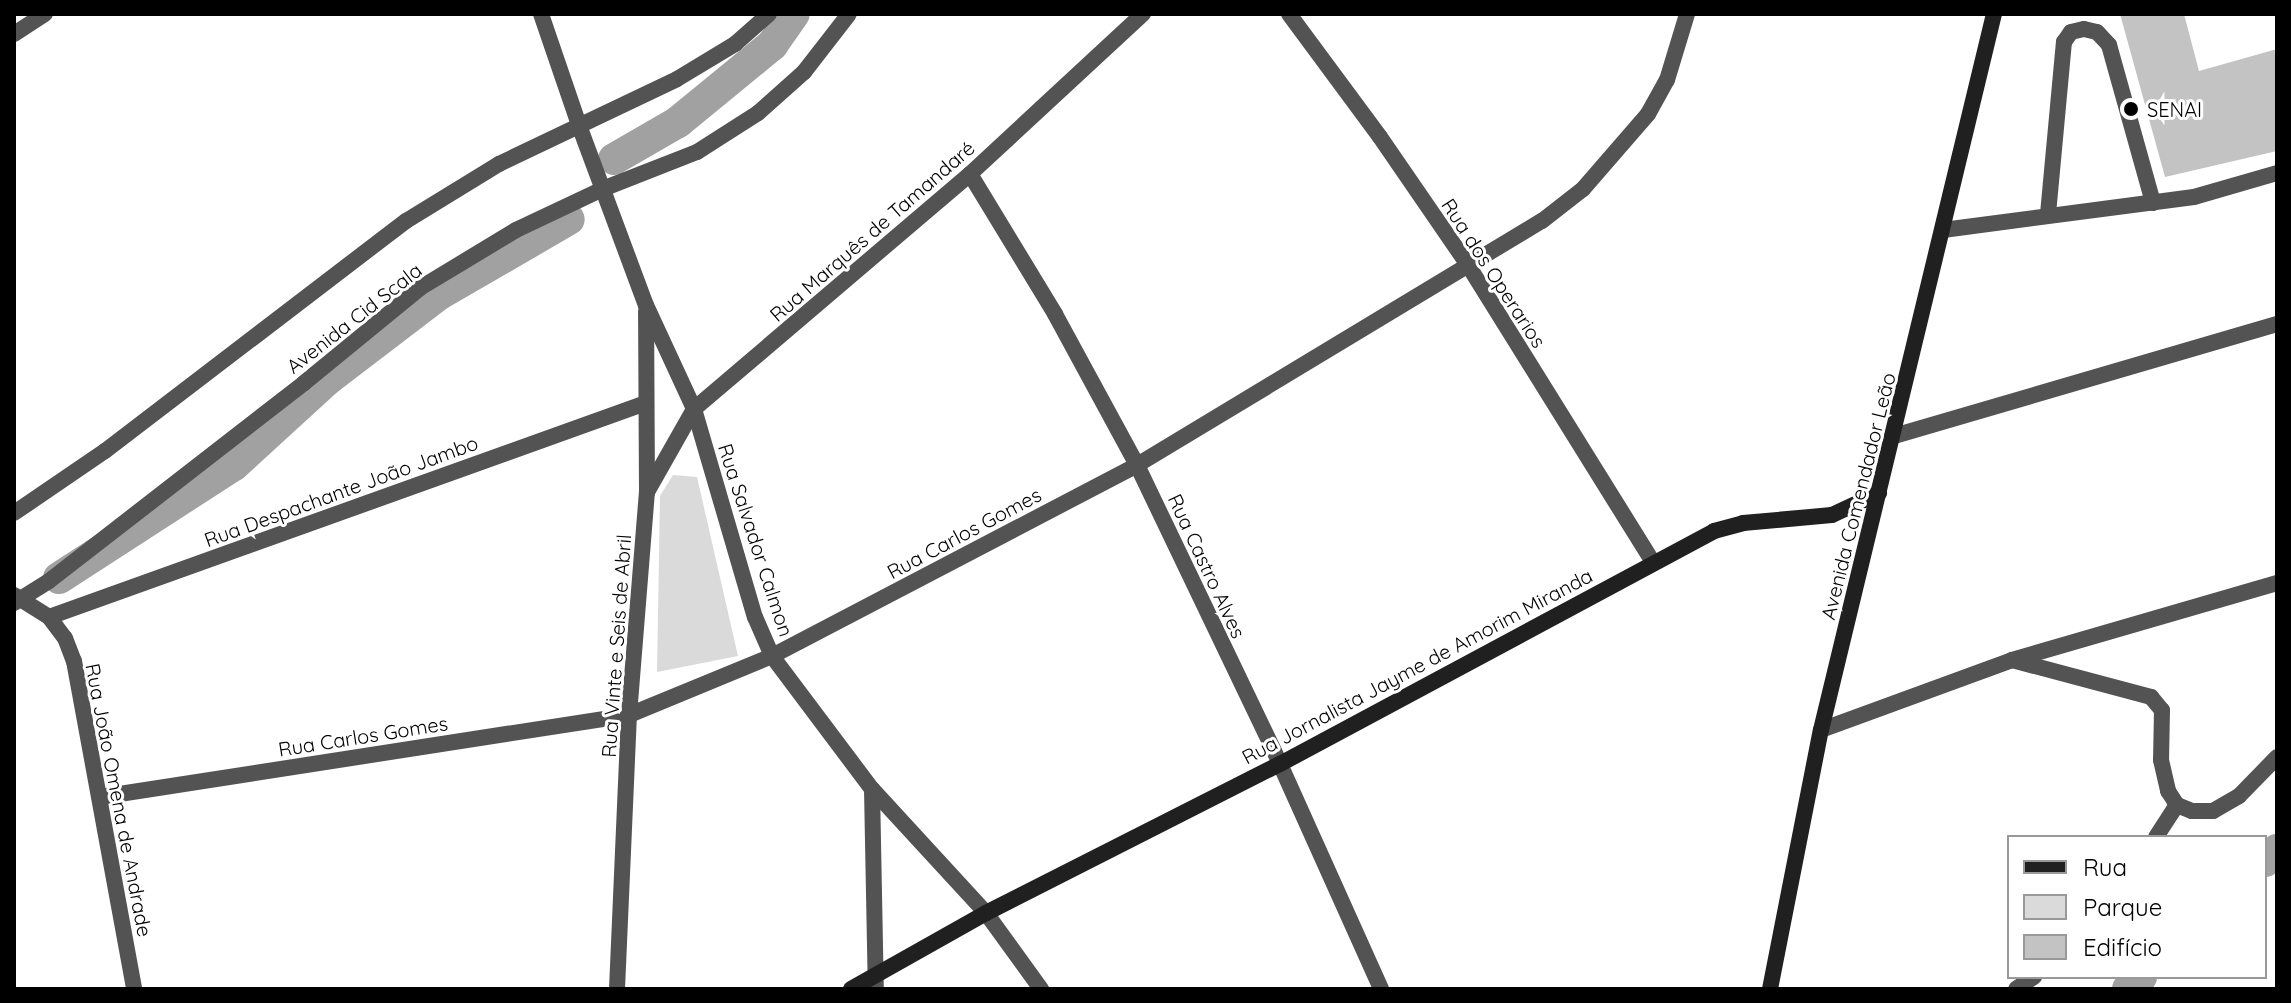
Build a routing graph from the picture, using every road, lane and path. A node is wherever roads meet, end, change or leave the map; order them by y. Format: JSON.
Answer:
{"nodes":[{"id":1,"x":45,"y":14,"type":"edge"},
{"id":2,"x":541,"y":14,"type":"edge"},
{"id":3,"x":769,"y":14,"type":"edge"},
{"id":4,"x":849,"y":14,"type":"edge"},
{"id":5,"x":1143,"y":14,"type":"edge"},
{"id":6,"x":1289,"y":14,"type":"edge"},
{"id":7,"x":1687,"y":14,"type":"edge"},
{"id":8,"x":1994,"y":14,"type":"edge"},
{"id":9,"x":14,"y":34,"type":"edge"},
{"id":10,"x":580,"y":128,"type":"junction"},
{"id":11,"x":2277,"y":173,"type":"edge"},
{"id":12,"x":970,"y":174,"type":"junction"},
{"id":13,"x":605,"y":188,"type":"junction"},
{"id":14,"x":2153,"y":203,"type":"junction"},
{"id":15,"x":2048,"y":214,"type":"junction"},
{"id":16,"x":1943,"y":230,"type":"junction"},
{"id":17,"x":1468,"y":265,"type":"junction"},
{"id":18,"x":646,"y":305,"type":"junction"},
{"id":19,"x":2277,"y":324,"type":"edge"},
{"id":20,"x":646,"y":403,"type":"junction"},
{"id":21,"x":694,"y":409,"type":"junction"},
{"id":22,"x":1894,"y":436,"type":"junction"},
{"id":23,"x":1137,"y":465,"type":"junction"},
{"id":24,"x":647,"y":492,"type":"junction"},
{"id":25,"x":1879,"y":493,"type":"junction"},
{"id":26,"x":14,"y":513,"type":"edge"},
{"id":27,"x":1653,"y":562,"type":"junction"},
{"id":28,"x":2277,"y":583,"type":"edge"},
{"id":29,"x":17,"y":599,"type":"edge"},
{"id":30,"x":49,"y":617,"type":"junction"},
{"id":31,"x":772,"y":656,"type":"junction"},
{"id":32,"x":2012,"y":660,"type":"junction"},
{"id":33,"x":629,"y":715,"type":"junction"},
{"id":34,"x":1821,"y":730,"type":"junction"},
{"id":35,"x":2277,"y":757,"type":"edge"},
{"id":36,"x":1280,"y":764,"type":"junction"},
{"id":37,"x":872,"y":789,"type":"junction"},
{"id":38,"x":100,"y":797,"type":"junction"},
{"id":39,"x":2177,"y":805,"type":"junction"},
{"id":40,"x":2157,"y":835,"type":"edge"},
{"id":41,"x":986,"y":913,"type":"junction"},
{"id":42,"x":876,"y":983,"type":"edge"},
{"id":43,"x":134,"y":989,"type":"edge"},
{"id":44,"x":617,"y":989,"type":"edge"},
{"id":45,"x":851,"y":989,"type":"edge"},
{"id":46,"x":1041,"y":989,"type":"edge"},
{"id":47,"x":1381,"y":989,"type":"edge"},
{"id":48,"x":1770,"y":989,"type":"edge"}],
"edges":[{"from":1,"to":9,"type":"street"},
{"from":2,"to":10,"type":"street","name":"Rua Salvador Calmon"},
{"from":3,"to":10,"type":"street"},
{"from":4,"to":13,"type":"street","name":"Avenida Cid Scala"},
{"from":5,"to":12,"type":"street","name":"Rua Marquês de Tamandaré"},
{"from":6,"to":17,"type":"street","name":"Rua dos Operarios"},
{"from":7,"to":17,"type":"street","name":"Rua Carlos Gomes"},
{"from":8,"to":16,"type":"main road","name":"Avenida Comendador Leão"},
{"from":10,"to":13,"type":"street","name":"Rua Salvador Calmon"},
{"from":10,"to":26,"type":"street"},
{"from":11,"to":14,"type":"street"},
{"from":12,"to":21,"type":"street","name":"Rua Marquês de Tamandaré"},
{"from":12,"to":23,"type":"street","name":"Rua Castro Alves"},
{"from":13,"to":18,"type":"street","name":"Rua Salvador Calmon"},
{"from":13,"to":29,"type":"street","name":"Avenida Cid Scala"},
{"from":14,"to":15,"type":"street"},
{"from":14,"to":15,"type":"street"},
{"from":15,"to":16,"type":"street"},
{"from":16,"to":22,"type":"main road","name":"Avenida Comendador Leão"},
{"from":17,"to":23,"type":"street","name":"Rua Carlos Gomes"},
{"from":17,"to":27,"type":"street","name":"Rua dos Operarios"},
{"from":18,"to":20,"type":"street","name":"Rua Vinte e Seis de Abril"},
{"from":18,"to":21,"type":"street","name":"Rua Salvador Calmon"},
{"from":19,"to":22,"type":"street"},
{"from":20,"to":24,"type":"street","name":"Rua Vinte e Seis de Abril"},
{"from":20,"to":30,"type":"street","name":"Rua Despachante João Jambo"},
{"from":21,"to":24,"type":"street","name":"Rua Marquês de Tamandaré"},
{"from":21,"to":31,"type":"street","name":"Rua Salvador Calmon"},
{"from":22,"to":25,"type":"main road","name":"Avenida Comendador Leão"},
{"from":23,"to":31,"type":"street","name":"Rua Carlos Gomes"},
{"from":23,"to":36,"type":"street","name":"Rua Castro Alves"},
{"from":24,"to":33,"type":"street","name":"Rua Vinte e Seis de Abril"},
{"from":25,"to":27,"type":"main road","name":"Rua Jornalista Jayme de Amorim Miranda"},
{"from":25,"to":34,"type":"main road","name":"Avenida Comendador Leão"},
{"from":27,"to":36,"type":"main road","name":"Rua Jornalista Jayme de Amorim Miranda"},
{"from":28,"to":32,"type":"street"},
{"from":29,"to":30,"type":"street","name":"Rua João Omena de Andrade"},
{"from":30,"to":38,"type":"street","name":"Rua João Omena de Andrade"},
{"from":31,"to":33,"type":"street","name":"Rua Carlos Gomes"},
{"from":31,"to":37,"type":"street","name":"Rua Salvador Calmon"},
{"from":32,"to":34,"type":"street"},
{"from":32,"to":39,"type":"street"},
{"from":33,"to":38,"type":"street","name":"Rua Carlos Gomes"},
{"from":33,"to":44,"type":"street","name":"Rua Vinte e Seis de Abril"},
{"from":34,"to":48,"type":"main road","name":"Avenida Comendador Leão"},
{"from":35,"to":39,"type":"street"},
{"from":36,"to":41,"type":"main road","name":"Rua Jornalista Jayme de Amorim Miranda"},
{"from":36,"to":47,"type":"street","name":"Rua Castro Alves"},
{"from":37,"to":41,"type":"street","name":"Rua Salvador Calmon"},
{"from":37,"to":42,"type":"street"},
{"from":38,"to":43,"type":"street","name":"Rua João Omena de Andrade"},
{"from":39,"to":40,"type":"street"},
{"from":41,"to":42,"type":"main road","name":"Rua Jornalista Jayme de Amorim Miranda"},
{"from":41,"to":46,"type":"street","name":"Rua Salvador Calmon"},
{"from":42,"to":45,"type":"main road","name":"Rua Jornalista Jayme de Amorim Miranda"}]}
